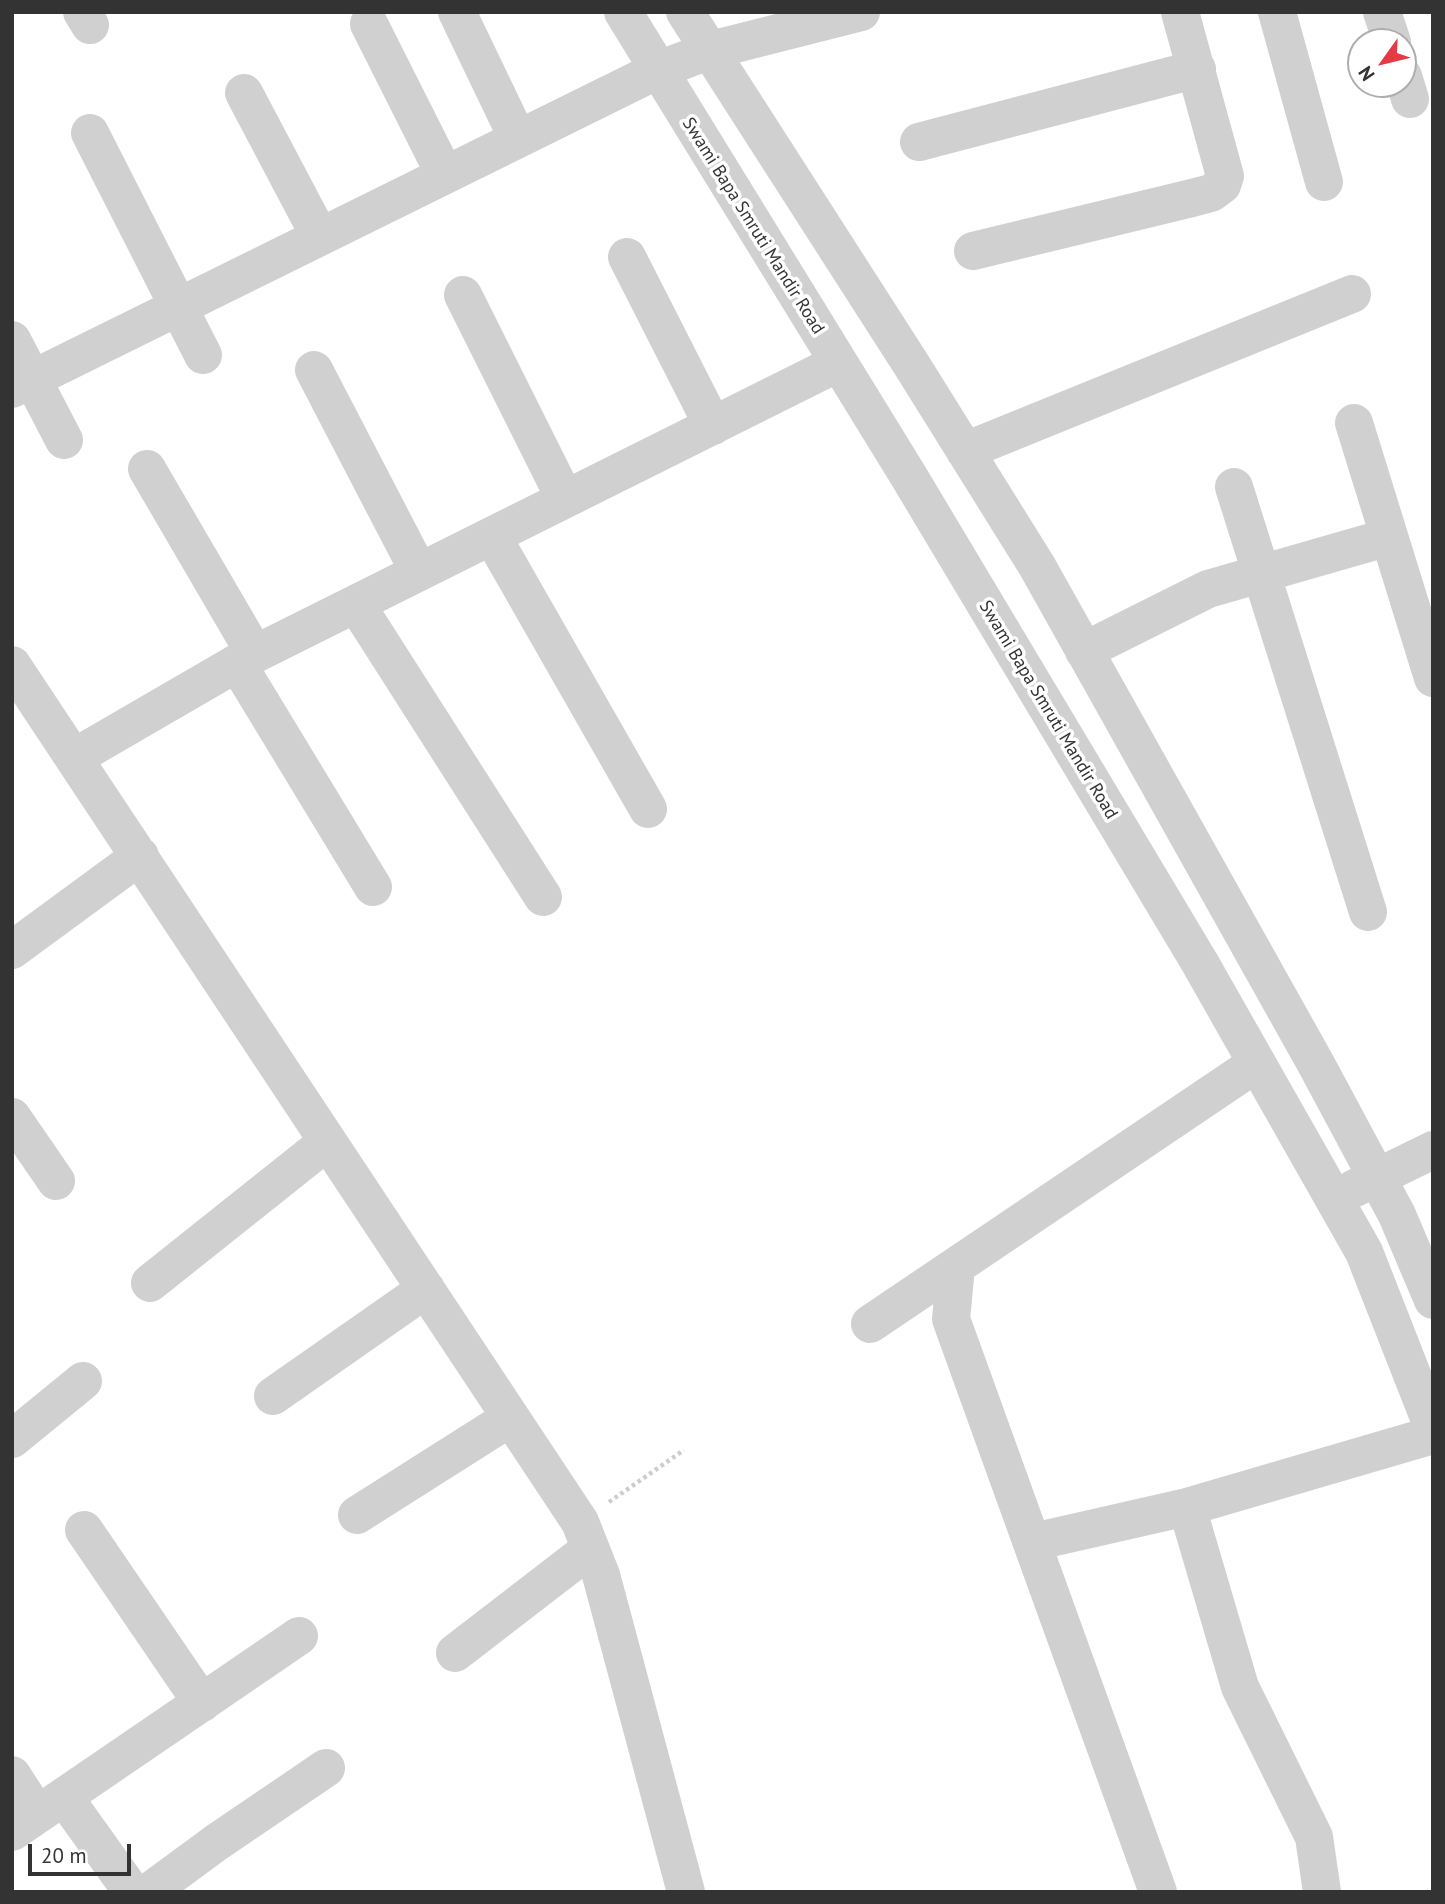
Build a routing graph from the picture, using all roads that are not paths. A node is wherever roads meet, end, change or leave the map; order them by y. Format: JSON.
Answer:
{"nodes":[{"id":1,"x":457,"y":12,"type":"edge"},
{"id":2,"x":623,"y":12,"type":"edge"},
{"id":3,"x":685,"y":12,"type":"edge"},
{"id":4,"x":861,"y":12,"type":"edge"},
{"id":5,"x":1180,"y":12,"type":"edge"},
{"id":6,"x":1277,"y":12,"type":"edge"},
{"id":7,"x":369,"y":24,"type":"dead end"},
{"id":8,"x":711,"y":50,"type":"junction"},
{"id":9,"x":1197,"y":69,"type":"junction"},
{"id":10,"x":657,"y":70,"type":"junction"},
{"id":11,"x":244,"y":93,"type":"dead end"},
{"id":12,"x":90,"y":133,"type":"dead end"},
{"id":13,"x":518,"y":139,"type":"junction"},
{"id":14,"x":919,"y":142,"type":"dead end"},
{"id":15,"x":445,"y":175,"type":"junction"},
{"id":16,"x":1324,"y":182,"type":"dead end"},
{"id":17,"x":320,"y":237,"type":"junction"},
{"id":18,"x":973,"y":251,"type":"dead end"},
{"id":19,"x":627,"y":257,"type":"dead end"},
{"id":20,"x":1352,"y":294,"type":"dead end"},
{"id":21,"x":463,"y":295,"type":"dead end"},
{"id":22,"x":180,"y":307,"type":"junction"},
{"id":23,"x":12,"y":340,"type":"edge"},
{"id":24,"x":203,"y":355,"type":"dead end"},
{"id":25,"x":838,"y":363,"type":"junction"},
{"id":26,"x":314,"y":370,"type":"dead end"},
{"id":27,"x":22,"y":384,"type":"edge"},
{"id":28,"x":1354,"y":423,"type":"dead end"},
{"id":29,"x":713,"y":426,"type":"junction"},
{"id":30,"x":64,"y":440,"type":"dead end"},
{"id":31,"x":965,"y":451,"type":"junction"},
{"id":32,"x":147,"y":469,"type":"dead end"},
{"id":33,"x":1234,"y":487,"type":"dead end"},
{"id":34,"x":565,"y":499,"type":"junction"},
{"id":35,"x":492,"y":536,"type":"junction"},
{"id":36,"x":1389,"y":537,"type":"junction"},
{"id":37,"x":419,"y":572,"type":"junction"},
{"id":38,"x":1262,"y":573,"type":"junction"},
{"id":39,"x":356,"y":604,"type":"junction"},
{"id":40,"x":1084,"y":651,"type":"junction"},
{"id":41,"x":246,"y":658,"type":"junction"},
{"id":42,"x":12,"y":665,"type":"edge"},
{"id":43,"x":1433,"y":678,"type":"edge"},
{"id":44,"x":75,"y":757,"type":"junction"},
{"id":45,"x":648,"y":809,"type":"dead end"},
{"id":46,"x":140,"y":856,"type":"junction"},
{"id":47,"x":373,"y":887,"type":"dead end"},
{"id":48,"x":543,"y":897,"type":"dead end"},
{"id":49,"x":1368,"y":912,"type":"dead end"},
{"id":50,"x":12,"y":950,"type":"edge"},
{"id":51,"x":1257,"y":1063,"type":"junction"},
{"id":52,"x":12,"y":1117,"type":"edge"},
{"id":53,"x":327,"y":1142,"type":"junction"},
{"id":54,"x":1433,"y":1150,"type":"edge"},
{"id":55,"x":1377,"y":1178,"type":"junction"},
{"id":56,"x":56,"y":1181,"type":"dead end"},
{"id":57,"x":1334,"y":1197,"type":"junction"},
{"id":58,"x":956,"y":1267,"type":"junction"},
{"id":59,"x":150,"y":1283,"type":"dead end"},
{"id":60,"x":426,"y":1289,"type":"junction"},
{"id":61,"x":1433,"y":1300,"type":"edge"},
{"id":62,"x":870,"y":1324,"type":"dead end"},
{"id":63,"x":83,"y":1381,"type":"dead end"},
{"id":64,"x":273,"y":1396,"type":"dead end"},
{"id":65,"x":510,"y":1418,"type":"junction"},
{"id":66,"x":1433,"y":1428,"type":"edge"},
{"id":67,"x":1433,"y":1435,"type":"edge"},
{"id":68,"x":12,"y":1439,"type":"edge"},
{"id":69,"x":1187,"y":1507,"type":"junction"},
{"id":70,"x":357,"y":1515,"type":"dead end"},
{"id":71,"x":84,"y":1530,"type":"dead end"},
{"id":72,"x":585,"y":1536,"type":"junction"},
{"id":73,"x":1033,"y":1542,"type":"junction"},
{"id":74,"x":299,"y":1636,"type":"dead end"},
{"id":75,"x":455,"y":1653,"type":"dead end"},
{"id":76,"x":202,"y":1703,"type":"junction"},
{"id":77,"x":326,"y":1769,"type":"dead end"},
{"id":78,"x":12,"y":1775,"type":"edge"},
{"id":79,"x":38,"y":1814,"type":"edge"},
{"id":80,"x":132,"y":1892,"type":"edge"},
{"id":81,"x":149,"y":1892,"type":"edge"},
{"id":82,"x":686,"y":1892,"type":"edge"},
{"id":83,"x":1158,"y":1892,"type":"edge"},
{"id":84,"x":1322,"y":1892,"type":"edge"}],
"edges":[{"from":1,"to":13,"type":"street"},
{"from":2,"to":10,"type":"street","name":"Swami Bapa Smruti Mandir Road"},
{"from":3,"to":8,"type":"street"},
{"from":4,"to":8,"type":"street"},
{"from":5,"to":9,"type":"street"},
{"from":6,"to":16,"type":"street"},
{"from":7,"to":15,"type":"street"},
{"from":8,"to":10,"type":"street"},
{"from":8,"to":31,"type":"street"},
{"from":9,"to":14,"type":"street"},
{"from":9,"to":18,"type":"street"},
{"from":10,"to":13,"type":"street"},
{"from":10,"to":25,"type":"street","name":"Swami Bapa Smruti Mandir Road"},
{"from":11,"to":17,"type":"street"},
{"from":12,"to":22,"type":"street"},
{"from":13,"to":15,"type":"street"},
{"from":15,"to":17,"type":"street"},
{"from":17,"to":22,"type":"street"},
{"from":19,"to":29,"type":"street"},
{"from":20,"to":31,"type":"street"},
{"from":21,"to":34,"type":"street"},
{"from":22,"to":24,"type":"street"},
{"from":22,"to":27,"type":"street"},
{"from":23,"to":27,"type":"street"},
{"from":25,"to":29,"type":"street"},
{"from":25,"to":51,"type":"street","name":"Swami Bapa Smruti Mandir Road"},
{"from":26,"to":37,"type":"street"},
{"from":27,"to":30,"type":"street"},
{"from":28,"to":36,"type":"street"},
{"from":29,"to":34,"type":"street"},
{"from":31,"to":40,"type":"street"},
{"from":32,"to":41,"type":"street"},
{"from":33,"to":38,"type":"street"},
{"from":34,"to":35,"type":"street"},
{"from":35,"to":37,"type":"street"},
{"from":35,"to":45,"type":"street"},
{"from":36,"to":38,"type":"street"},
{"from":36,"to":43,"type":"street"},
{"from":37,"to":39,"type":"street"},
{"from":38,"to":40,"type":"street"},
{"from":38,"to":49,"type":"street"},
{"from":39,"to":41,"type":"street"},
{"from":39,"to":48,"type":"street"},
{"from":40,"to":55,"type":"street"},
{"from":41,"to":44,"type":"street"},
{"from":41,"to":47,"type":"street"},
{"from":42,"to":44,"type":"street"},
{"from":44,"to":46,"type":"street"},
{"from":46,"to":50,"type":"street"},
{"from":46,"to":53,"type":"street"},
{"from":51,"to":57,"type":"street","name":"Swami Bapa Smruti Mandir Road"},
{"from":51,"to":58,"type":"street"},
{"from":52,"to":56,"type":"street"},
{"from":53,"to":59,"type":"street"},
{"from":53,"to":60,"type":"street"},
{"from":54,"to":55,"type":"street"},
{"from":55,"to":57,"type":"street"},
{"from":55,"to":61,"type":"street"},
{"from":57,"to":66,"type":"street","name":"Swami Bapa Smruti Mandir Road"},
{"from":58,"to":62,"type":"street"},
{"from":58,"to":73,"type":"street"},
{"from":60,"to":64,"type":"street"},
{"from":60,"to":65,"type":"street"},
{"from":63,"to":68,"type":"street"},
{"from":65,"to":70,"type":"street"},
{"from":65,"to":72,"type":"street"},
{"from":67,"to":69,"type":"street"},
{"from":69,"to":73,"type":"street"},
{"from":69,"to":84,"type":"street"},
{"from":71,"to":76,"type":"street"},
{"from":72,"to":75,"type":"street"},
{"from":72,"to":82,"type":"street"},
{"from":73,"to":83,"type":"street"},
{"from":74,"to":76,"type":"street"},
{"from":76,"to":79,"type":"street"},
{"from":77,"to":81,"type":"street"},
{"from":78,"to":79,"type":"street"},
{"from":79,"to":80,"type":"street"}]}
